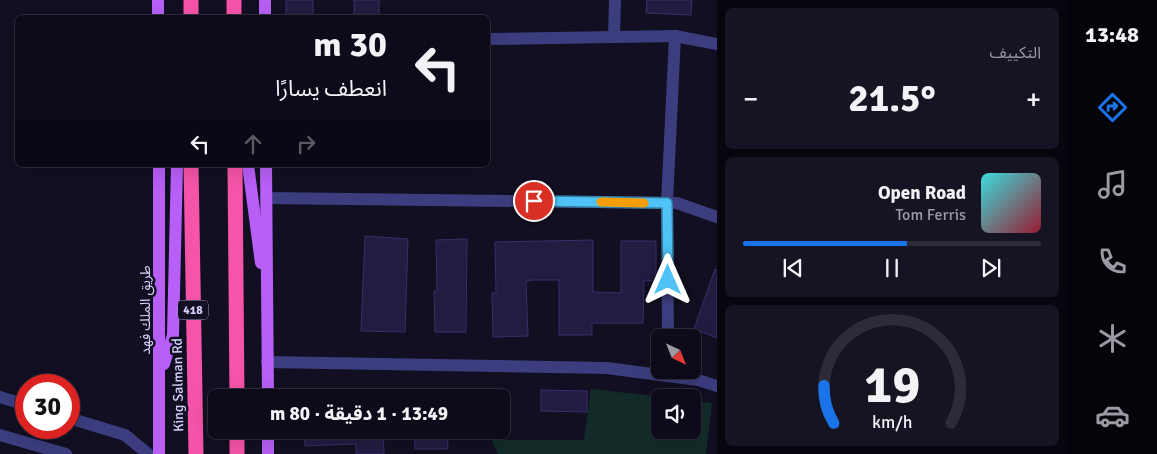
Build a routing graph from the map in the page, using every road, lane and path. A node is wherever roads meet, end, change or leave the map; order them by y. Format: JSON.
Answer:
{"nodes":[{"id":1,"x":158,"y":0,"type":"edge"},
{"id":2,"x":191,"y":0,"type":"edge"},
{"id":3,"x":234,"y":0,"type":"edge"},
{"id":4,"x":265,"y":0,"type":"edge"},
{"id":5,"x":615,"y":0,"type":"edge"},
{"id":6,"x":158,"y":15,"type":"edge"},
{"id":7,"x":191,"y":15,"type":"edge"},
{"id":8,"x":234,"y":15,"type":"edge"},
{"id":9,"x":265,"y":15,"type":"edge"},
{"id":10,"x":675,"y":36,"type":"junction"},
{"id":11,"x":614,"y":37,"type":"junction"},
{"id":12,"x":490,"y":39,"type":"edge"},
{"id":13,"x":717,"y":44,"type":"edge"},
{"id":14,"x":159,"y":167,"type":"edge"},
{"id":15,"x":176,"y":167,"type":"edge"},
{"id":16,"x":191,"y":167,"type":"edge"},
{"id":17,"x":235,"y":167,"type":"edge"},
{"id":18,"x":248,"y":167,"type":"edge"},
{"id":19,"x":266,"y":167,"type":"edge"},
{"id":20,"x":266,"y":198,"type":"junction"},
{"id":21,"x":667,"y":203,"type":"junction"},
{"id":22,"x":717,"y":217,"type":"edge"},
{"id":23,"x":267,"y":287,"type":"junction"},
{"id":24,"x":668,"y":329,"type":"edge"},
{"id":25,"x":267,"y":362,"type":"junction"},
{"id":26,"x":651,"y":372,"type":"edge"},
{"id":27,"x":161,"y":375,"type":"junction"},
{"id":28,"x":691,"y":379,"type":"edge"},
{"id":29,"x":717,"y":386,"type":"edge"},
{"id":30,"x":237,"y":389,"type":"edge"},
{"id":31,"x":268,"y":389,"type":"edge"},
{"id":32,"x":0,"y":397,"type":"edge"},
{"id":33,"x":15,"y":402,"type":"edge"},
{"id":34,"x":80,"y":421,"type":"edge"},
{"id":35,"x":0,"y":436,"type":"edge"},
{"id":36,"x":237,"y":439,"type":"edge"},
{"id":37,"x":268,"y":439,"type":"edge"},
{"id":38,"x":66,"y":454,"type":"edge"},
{"id":39,"x":148,"y":454,"type":"edge"},
{"id":40,"x":159,"y":454,"type":"edge"},
{"id":41,"x":196,"y":454,"type":"edge"},
{"id":42,"x":237,"y":454,"type":"edge"},
{"id":43,"x":268,"y":454,"type":"edge"}],
"edges":[{"from":1,"to":6,"type":"main road"},
{"from":2,"to":7,"type":"highway"},
{"from":3,"to":8,"type":"highway"},
{"from":4,"to":9,"type":"main road"},
{"from":5,"to":11,"type":"street"},
{"from":10,"to":11,"type":"street"},
{"from":10,"to":13,"type":"street"},
{"from":10,"to":21,"type":"street"},
{"from":11,"to":12,"type":"street"},
{"from":14,"to":27,"type":"main road","name":"طريق الملك فهد"},
{"from":15,"to":27,"type":"main road"},
{"from":16,"to":41,"type":"highway","name":"King Salman Rd","number":"418"},
{"from":17,"to":30,"type":"highway"},
{"from":18,"to":23,"type":"main road"},
{"from":19,"to":20,"type":"main road"},
{"from":20,"to":21,"type":"street"},
{"from":20,"to":23,"type":"main road"},
{"from":21,"to":22,"type":"street"},
{"from":21,"to":24,"type":"street"},
{"from":23,"to":25,"type":"main road"},
{"from":25,"to":26,"type":"street"},
{"from":25,"to":31,"type":"main road"},
{"from":27,"to":40,"type":"main road","name":"طريق الملك فهد"},
{"from":28,"to":29,"type":"street"},
{"from":32,"to":33,"type":"street"},
{"from":34,"to":39,"type":"street"},
{"from":35,"to":38,"type":"street"},
{"from":36,"to":42,"type":"highway"},
{"from":37,"to":43,"type":"main road"}]}
